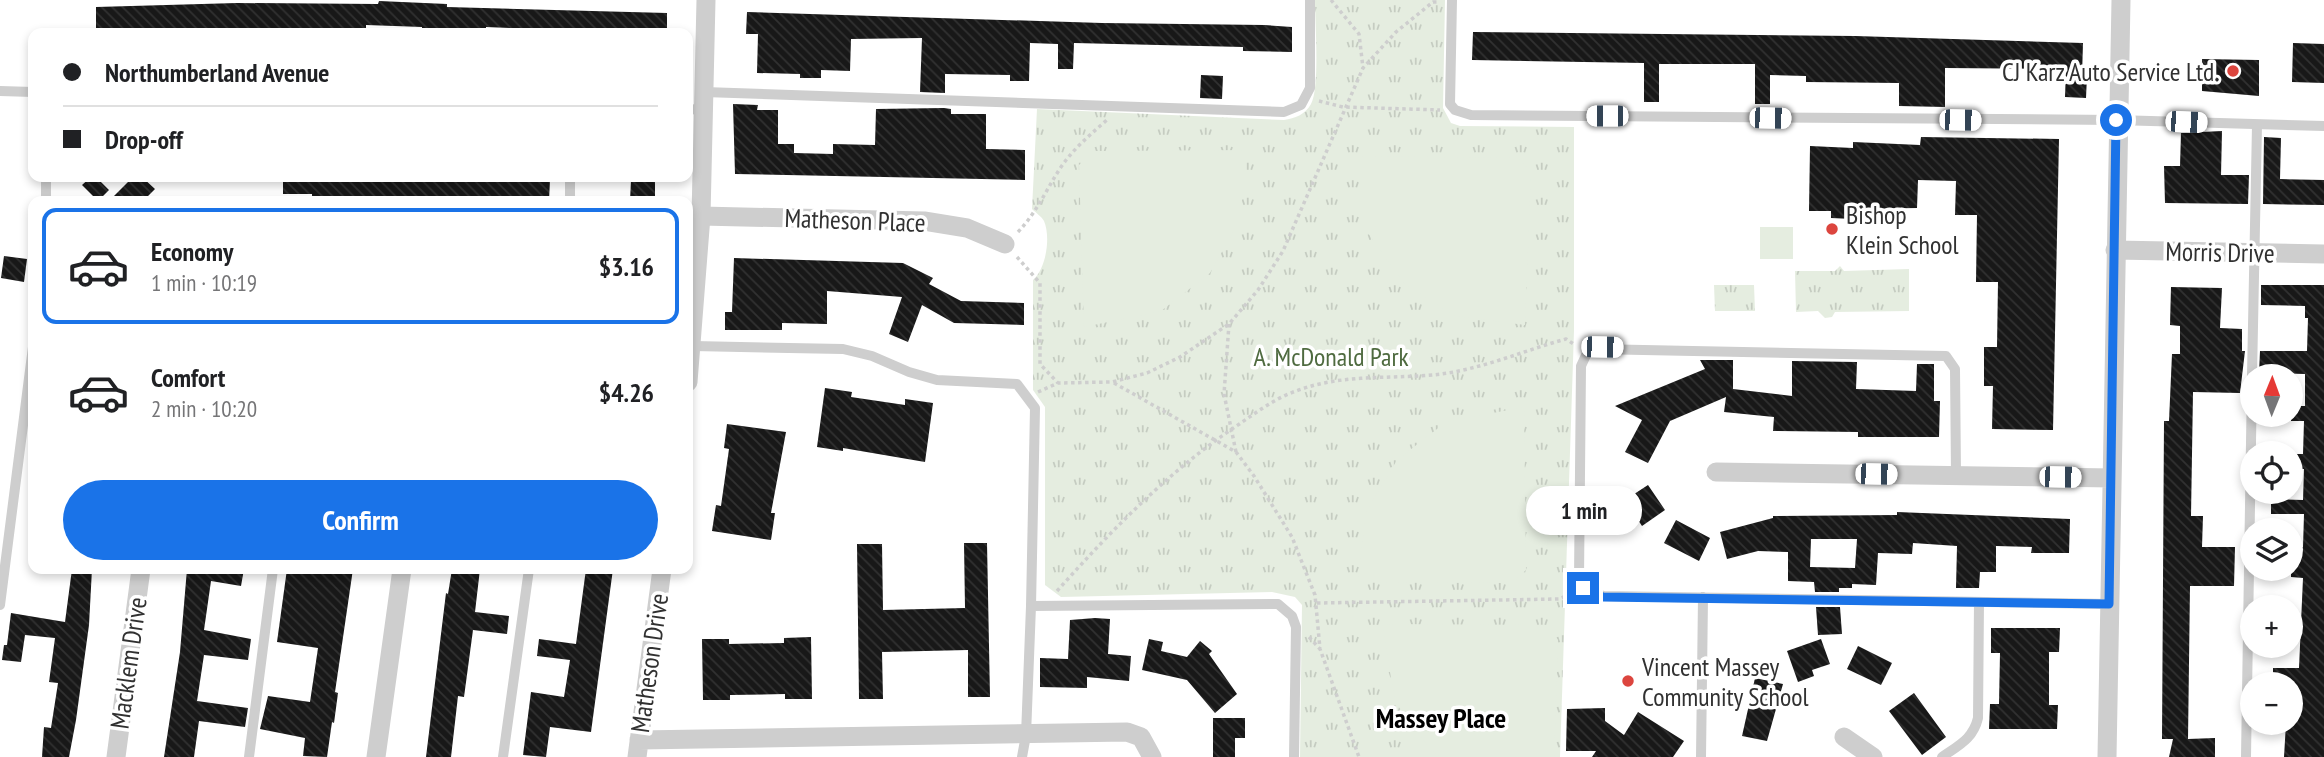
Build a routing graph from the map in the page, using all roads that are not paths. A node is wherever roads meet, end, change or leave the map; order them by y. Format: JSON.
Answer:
{"nodes":[{"id":1,"x":706,"y":0,"type":"edge"},
{"id":2,"x":1310,"y":0,"type":"edge"},
{"id":3,"x":2121,"y":0,"type":"edge"},
{"id":4,"x":1452,"y":1,"type":"edge"},
{"id":5,"x":0,"y":91,"type":"edge"},
{"id":6,"x":28,"y":92,"type":"edge"},
{"id":7,"x":698,"y":104,"type":"edge"},
{"id":8,"x":2116,"y":120,"type":"junction"},
{"id":9,"x":2257,"y":125,"type":"junction"},
{"id":10,"x":2324,"y":125,"type":"edge"},
{"id":11,"x":701,"y":216,"type":"junction"},
{"id":12,"x":1005,"y":244,"type":"road end"},
{"id":13,"x":2115,"y":250,"type":"junction"},
{"id":14,"x":2254,"y":252,"type":"junction"},
{"id":15,"x":2324,"y":254,"type":"edge"},
{"id":16,"x":693,"y":257,"type":"edge"},
{"id":17,"x":693,"y":346,"type":"joint"},
{"id":18,"x":2252,"y":364,"type":"edge"},
{"id":19,"x":28,"y":402,"type":"edge"},
{"id":20,"x":2251,"y":427,"type":"edge"},
{"id":21,"x":1716,"y":472,"type":"dead end"},
{"id":22,"x":1956,"y":475,"type":"junction"},
{"id":23,"x":2112,"y":478,"type":"junction"},
{"id":24,"x":140,"y":574,"type":"edge"},
{"id":25,"x":272,"y":574,"type":"edge"},
{"id":26,"x":401,"y":574,"type":"edge"},
{"id":27,"x":528,"y":574,"type":"edge"},
{"id":28,"x":662,"y":574,"type":"edge"},
{"id":29,"x":1703,"y":597,"type":"junction"},
{"id":30,"x":1979,"y":602,"type":"junction"},
{"id":31,"x":2109,"y":604,"type":"junction"},
{"id":32,"x":0,"y":605,"type":"edge"},
{"id":33,"x":1031,"y":606,"type":"junction"},
{"id":34,"x":1026,"y":735,"type":"junction"},
{"id":35,"x":1844,"y":737,"type":"dead end"},
{"id":36,"x":638,"y":748,"type":"edge"},
{"id":37,"x":116,"y":757,"type":"edge"},
{"id":38,"x":249,"y":757,"type":"edge"},
{"id":39,"x":376,"y":757,"type":"edge"},
{"id":40,"x":503,"y":757,"type":"edge"},
{"id":41,"x":1022,"y":757,"type":"edge"},
{"id":42,"x":1152,"y":757,"type":"edge"},
{"id":43,"x":1294,"y":757,"type":"edge"},
{"id":44,"x":1701,"y":757,"type":"edge"},
{"id":45,"x":1873,"y":757,"type":"edge"},
{"id":46,"x":1942,"y":757,"type":"edge"},
{"id":47,"x":2107,"y":757,"type":"edge"},
{"id":48,"x":2246,"y":757,"type":"edge"}],
"edges":[{"from":1,"to":7,"type":"street"},
{"from":2,"to":7,"type":"lane"},
{"from":3,"to":8,"type":"street"},
{"from":4,"to":8,"type":"lane"},
{"from":5,"to":6,"type":"lane"},
{"from":7,"to":11,"type":"street"},
{"from":8,"to":9,"type":"lane"},
{"from":8,"to":13,"type":"street"},
{"from":9,"to":10,"type":"lane"},
{"from":9,"to":14,"type":"lane"},
{"from":11,"to":12,"type":"street","name":"Matheson Place"},
{"from":11,"to":16,"type":"street"},
{"from":13,"to":14,"type":"street","name":"Morris Drive"},
{"from":13,"to":23,"type":"street"},
{"from":14,"to":15,"type":"street","name":"Morris Drive"},
{"from":14,"to":18,"type":"lane"},
{"from":16,"to":17,"type":"street"},
{"from":17,"to":33,"type":"lane"},
{"from":19,"to":32,"type":"lane"},
{"from":20,"to":48,"type":"lane"},
{"from":21,"to":22,"type":"street"},
{"from":22,"to":23,"type":"street"},
{"from":22,"to":29,"type":"lane"},
{"from":23,"to":31,"type":"street"},
{"from":24,"to":37,"type":"street","name":"Macklem Drive"},
{"from":25,"to":38,"type":"lane"},
{"from":26,"to":39,"type":"street"},
{"from":27,"to":40,"type":"lane"},
{"from":28,"to":36,"type":"street","name":"Matheson Drive"},
{"from":29,"to":30,"type":"lane"},
{"from":29,"to":44,"type":"lane"},
{"from":30,"to":31,"type":"lane"},
{"from":30,"to":46,"type":"lane"},
{"from":31,"to":47,"type":"street"},
{"from":33,"to":34,"type":"lane"},
{"from":33,"to":43,"type":"lane"},
{"from":34,"to":36,"type":"street"},
{"from":34,"to":41,"type":"lane"},
{"from":34,"to":42,"type":"street"},
{"from":35,"to":45,"type":"street"}]}
